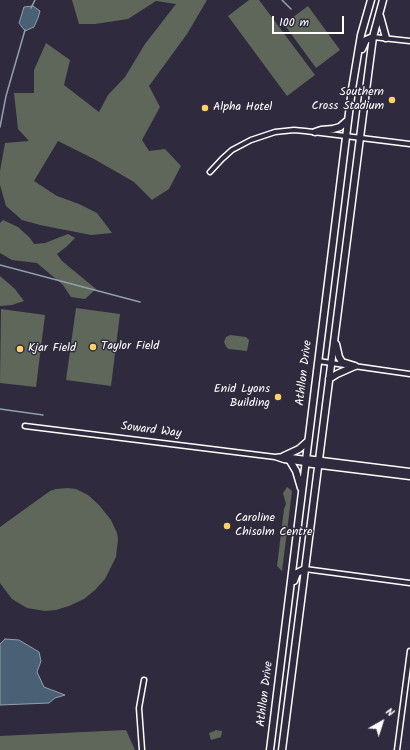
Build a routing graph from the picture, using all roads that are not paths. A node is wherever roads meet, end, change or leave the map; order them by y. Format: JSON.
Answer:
{"nodes":[{"id":1,"x":371,"y":0,"type":"edge"},
{"id":2,"x":383,"y":0,"type":"edge"},
{"id":3,"x":379,"y":12,"type":"junction"},
{"id":4,"x":366,"y":14,"type":"junction"},
{"id":5,"x":373,"y":37,"type":"junction"},
{"id":6,"x":386,"y":38,"type":"junction"},
{"id":7,"x":410,"y":41,"type":"edge"},
{"id":8,"x":354,"y":72,"type":"junction"},
{"id":9,"x":348,"y":120,"type":"junction"},
{"id":10,"x":316,"y":132,"type":"junction"},
{"id":11,"x":346,"y":136,"type":"junction"},
{"id":12,"x":360,"y":138,"type":"junction"},
{"id":13,"x":410,"y":144,"type":"edge"},
{"id":14,"x":210,"y":172,"type":"dead end"},
{"id":15,"x":335,"y":334,"type":"junction"},
{"id":16,"x":318,"y":362,"type":"junction"},
{"id":17,"x":331,"y":363,"type":"junction"},
{"id":18,"x":355,"y":366,"type":"junction"},
{"id":19,"x":410,"y":374,"type":"edge"},
{"id":20,"x":329,"y":379,"type":"junction"},
{"id":21,"x":25,"y":426,"type":"dead end"},
{"id":22,"x":308,"y":440,"type":"junction"},
{"id":23,"x":284,"y":456,"type":"junction"},
{"id":24,"x":275,"y":457,"type":"junction"},
{"id":25,"x":290,"y":461,"type":"junction"},
{"id":26,"x":306,"y":461,"type":"junction"},
{"id":27,"x":319,"y":463,"type":"junction"},
{"id":28,"x":410,"y":472,"type":"edge"},
{"id":29,"x":410,"y":476,"type":"edge"},
{"id":30,"x":302,"y":491,"type":"junction"},
{"id":31,"x":295,"y":549,"type":"junction"},
{"id":32,"x":305,"y":569,"type":"junction"},
{"id":33,"x":410,"y":583,"type":"edge"},
{"id":34,"x":288,"y":601,"type":"junction"},
{"id":35,"x":410,"y":651,"type":"edge"},
{"id":36,"x":144,"y":680,"type":"dead end"},
{"id":37,"x":142,"y":750,"type":"edge"},
{"id":38,"x":270,"y":750,"type":"edge"},
{"id":39,"x":282,"y":750,"type":"edge"},
{"id":40,"x":398,"y":750,"type":"edge"}],
"edges":[{"from":1,"to":4,"type":"main road","name":"Athllon Drive"},
{"from":2,"to":3,"type":"main road","name":"Athllon Drive"},
{"from":3,"to":5,"type":"main road","name":"Athllon Drive"},
{"from":3,"to":6,"type":"main road"},
{"from":4,"to":5,"type":"main road"},
{"from":4,"to":8,"type":"main road","name":"Athllon Drive"},
{"from":5,"to":6,"type":"street"},
{"from":5,"to":8,"type":"main road"},
{"from":5,"to":12,"type":"main road","name":"Athllon Drive"},
{"from":6,"to":7,"type":"street"},
{"from":8,"to":9,"type":"main road","name":"Athllon Drive"},
{"from":9,"to":10,"type":"main road"},
{"from":9,"to":11,"type":"main road","name":"Athllon Drive"},
{"from":10,"to":11,"type":"street"},
{"from":10,"to":14,"type":"street"},
{"from":11,"to":12,"type":"street"},
{"from":11,"to":16,"type":"main road","name":"Athllon Drive"},
{"from":12,"to":13,"type":"street"},
{"from":12,"to":15,"type":"main road","name":"Athllon Drive"},
{"from":15,"to":17,"type":"main road","name":"Athllon Drive"},
{"from":15,"to":18,"type":"main road"},
{"from":16,"to":17,"type":"street"},
{"from":16,"to":22,"type":"main road","name":"Athllon Drive"},
{"from":17,"to":18,"type":"street"},
{"from":17,"to":20,"type":"main road","name":"Athllon Drive"},
{"from":18,"to":19,"type":"street"},
{"from":18,"to":20,"type":"main road"},
{"from":20,"to":27,"type":"main road","name":"Athllon Drive"},
{"from":21,"to":24,"type":"street","name":"Soward Way"},
{"from":22,"to":23,"type":"main road"},
{"from":22,"to":26,"type":"main road","name":"Athllon Drive"},
{"from":23,"to":24,"type":"street","name":"Soward Way"},
{"from":23,"to":26,"type":"street","name":"Soward Way"},
{"from":24,"to":25,"type":"street","name":"Soward Way"},
{"from":25,"to":26,"type":"street","name":"Soward Way"},
{"from":25,"to":30,"type":"main road"},
{"from":26,"to":27,"type":"main road","name":"Soward Way"},
{"from":26,"to":30,"type":"main road","name":"Athllon Drive"},
{"from":27,"to":28,"type":"main road","name":"Soward Way"},
{"from":27,"to":29,"type":"main road","name":"Soward Way"},
{"from":27,"to":32,"type":"main road","name":"Athllon Drive"},
{"from":30,"to":31,"type":"main road","name":"Athllon Drive"},
{"from":31,"to":32,"type":"main road"},
{"from":31,"to":34,"type":"main road","name":"Athllon Drive"},
{"from":32,"to":33,"type":"street"},
{"from":32,"to":34,"type":"main road"},
{"from":32,"to":39,"type":"main road","name":"Athllon Drive"},
{"from":34,"to":38,"type":"main road","name":"Athllon Drive"},
{"from":35,"to":40,"type":"street"},
{"from":36,"to":37,"type":"street"}]}
